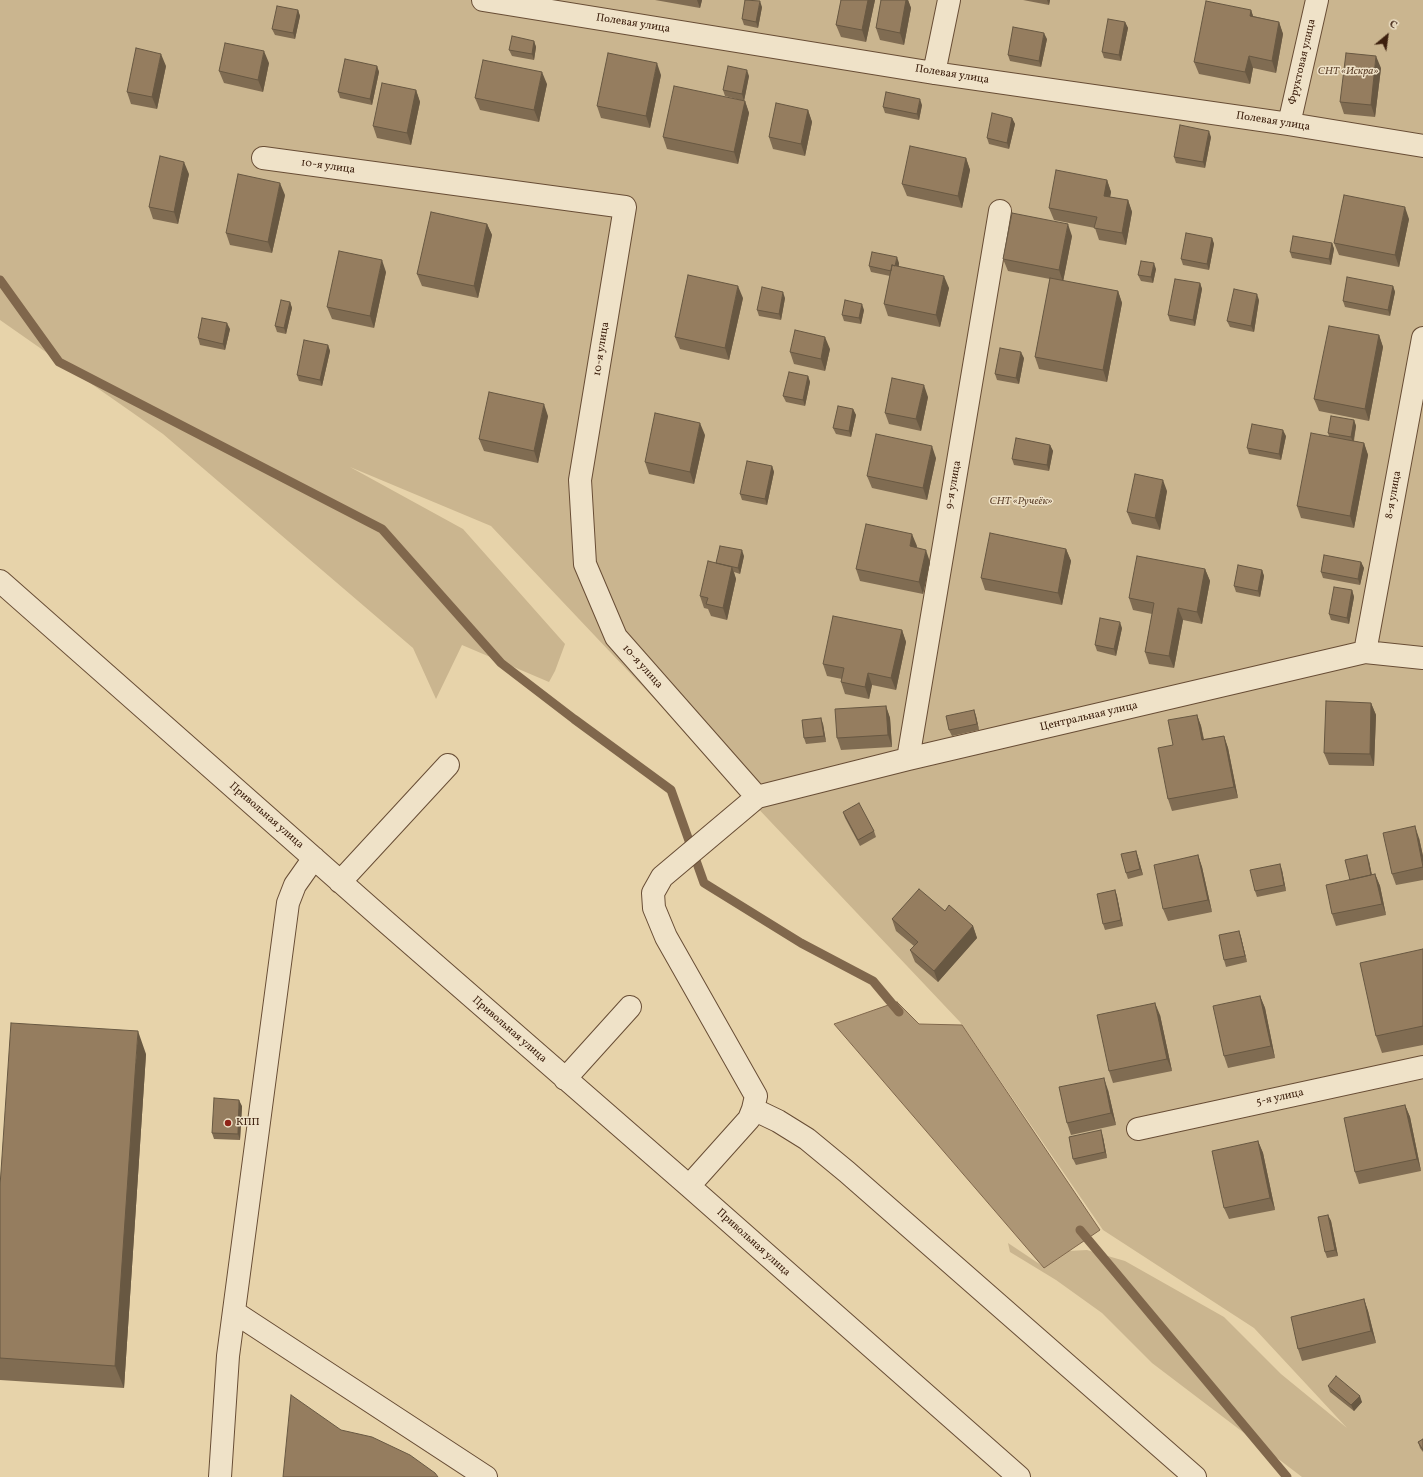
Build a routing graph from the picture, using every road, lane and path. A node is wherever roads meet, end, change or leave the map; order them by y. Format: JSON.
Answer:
{"nodes":[{"id":1,"x":482,"y":0,"type":"edge"},
{"id":2,"x":949,"y":0,"type":"edge"},
{"id":3,"x":1317,"y":0,"type":"edge"},
{"id":4,"x":579,"y":7,"type":"edge"},
{"id":5,"x":934,"y":73,"type":"junction"},
{"id":6,"x":1289,"y":124,"type":"junction"},
{"id":7,"x":1423,"y":146,"type":"edge"},
{"id":8,"x":263,"y":158,"type":"dead end"},
{"id":9,"x":1000,"y":211,"type":"dead end"},
{"id":10,"x":1423,"y":338,"type":"edge"},
{"id":11,"x":0,"y":581,"type":"edge"},
{"id":12,"x":1365,"y":652,"type":"junction"},
{"id":13,"x":1423,"y":658,"type":"edge"},
{"id":14,"x":908,"y":759,"type":"junction"},
{"id":15,"x":448,"y":765,"type":"dead end"},
{"id":16,"x":758,"y":796,"type":"junction"},
{"id":17,"x":314,"y":858,"type":"junction"},
{"id":18,"x":340,"y":882,"type":"junction"},
{"id":19,"x":630,"y":1007,"type":"dead end"},
{"id":20,"x":1423,"y":1067,"type":"edge"},
{"id":21,"x":565,"y":1079,"type":"junction"},
{"id":22,"x":753,"y":1110,"type":"junction"},
{"id":23,"x":1138,"y":1129,"type":"dead end"},
{"id":24,"x":689,"y":1186,"type":"junction"},
{"id":25,"x":234,"y":1312,"type":"junction"},
{"id":26,"x":220,"y":1477,"type":"edge"},
{"id":27,"x":486,"y":1477,"type":"edge"},
{"id":28,"x":1019,"y":1477,"type":"edge"},
{"id":29,"x":1195,"y":1477,"type":"edge"}],
"edges":[{"from":1,"to":4,"type":"street","name":"Полевая улица"},
{"from":2,"to":5,"type":"street"},
{"from":3,"to":6,"type":"street","name":"Фруктовая улица"},
{"from":4,"to":5,"type":"street","name":"Полевая улица"},
{"from":5,"to":6,"type":"street","name":"Полевая улица"},
{"from":6,"to":7,"type":"street","name":"Полевая улица"},
{"from":8,"to":16,"type":"street","name":"10-я улица"},
{"from":9,"to":14,"type":"street","name":"9-я улица"},
{"from":10,"to":12,"type":"street","name":"8-я улица"},
{"from":11,"to":17,"type":"street","name":"Привольная улица"},
{"from":12,"to":13,"type":"street","name":"Центральная улица"},
{"from":12,"to":14,"type":"street","name":"Центральная улица"},
{"from":14,"to":16,"type":"street","name":"Центральная улица"},
{"from":15,"to":18,"type":"street"},
{"from":16,"to":22,"type":"street"},
{"from":17,"to":18,"type":"street","name":"Привольная улица"},
{"from":17,"to":25,"type":"street"},
{"from":18,"to":21,"type":"street","name":"Привольная улица"},
{"from":19,"to":21,"type":"street"},
{"from":20,"to":23,"type":"street","name":"5-я улица"},
{"from":21,"to":24,"type":"street","name":"Привольная улица"},
{"from":22,"to":24,"type":"street"},
{"from":22,"to":29,"type":"street"},
{"from":24,"to":28,"type":"street","name":"Привольная улица"},
{"from":25,"to":26,"type":"street"},
{"from":25,"to":27,"type":"street"}]}
